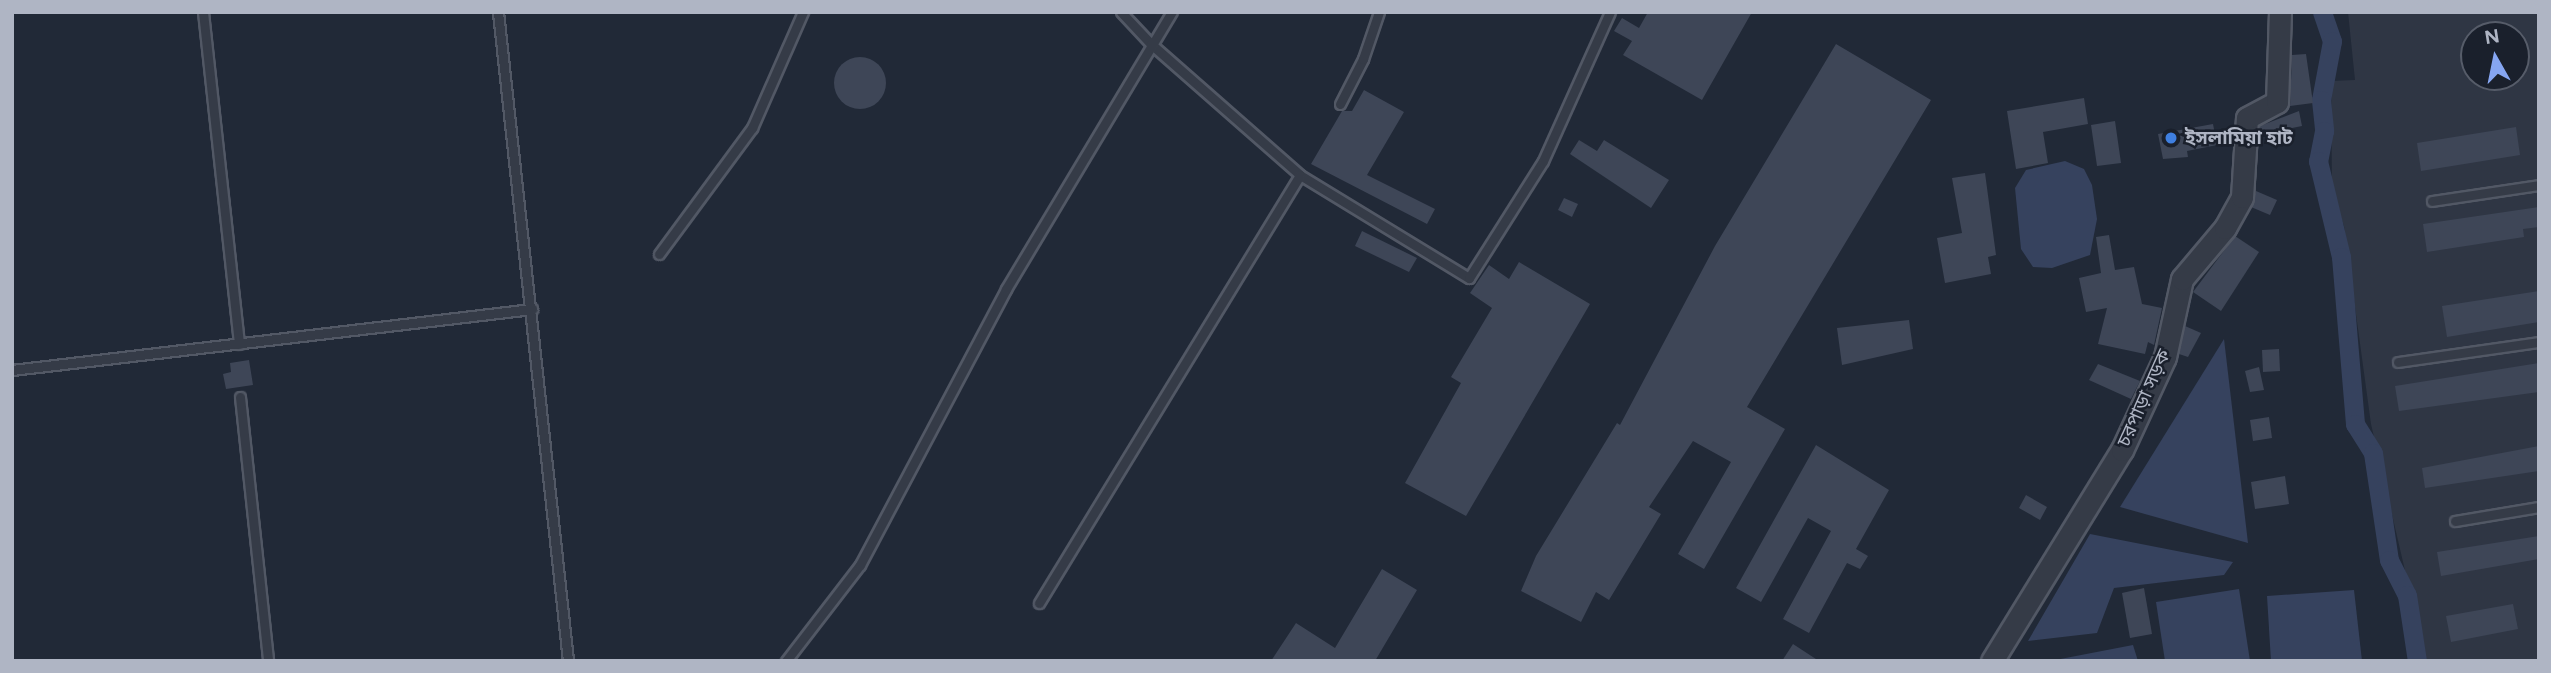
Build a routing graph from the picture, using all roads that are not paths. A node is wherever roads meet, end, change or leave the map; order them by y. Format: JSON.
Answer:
{"nodes":[{"id":1,"x":203,"y":12,"type":"edge"},
{"id":2,"x":498,"y":12,"type":"edge"},
{"id":3,"x":803,"y":12,"type":"edge"},
{"id":4,"x":1121,"y":12,"type":"edge"},
{"id":5,"x":1172,"y":12,"type":"edge"},
{"id":6,"x":1378,"y":12,"type":"edge"},
{"id":7,"x":1610,"y":12,"type":"edge"},
{"id":8,"x":2280,"y":12,"type":"edge"},
{"id":9,"x":1151,"y":44,"type":"junction"},
{"id":10,"x":1340,"y":104,"type":"dead end"},
{"id":11,"x":1300,"y":175,"type":"junction"},
{"id":12,"x":2539,"y":185,"type":"edge"},
{"id":13,"x":2432,"y":201,"type":"dead end"},
{"id":14,"x":659,"y":254,"type":"dead end"},
{"id":15,"x":532,"y":309,"type":"junction"},
{"id":16,"x":2539,"y":342,"type":"edge"},
{"id":17,"x":239,"y":344,"type":"junction"},
{"id":18,"x":2398,"y":362,"type":"dead end"},
{"id":19,"x":12,"y":370,"type":"edge"},
{"id":20,"x":240,"y":397,"type":"dead end"},
{"id":21,"x":2539,"y":507,"type":"edge"},
{"id":22,"x":2455,"y":521,"type":"dead end"},
{"id":23,"x":1040,"y":603,"type":"dead end"},
{"id":24,"x":268,"y":661,"type":"edge"},
{"id":25,"x":568,"y":661,"type":"edge"},
{"id":26,"x":786,"y":661,"type":"edge"},
{"id":27,"x":1992,"y":661,"type":"edge"}],
"edges":[{"from":1,"to":17,"type":"lane"},
{"from":2,"to":15,"type":"lane"},
{"from":3,"to":14,"type":"lane"},
{"from":4,"to":9,"type":"lane"},
{"from":5,"to":9,"type":"lane"},
{"from":6,"to":10,"type":"lane"},
{"from":7,"to":11,"type":"lane"},
{"from":8,"to":27,"type":"street","name":"চরপাড়া সড়ক"},
{"from":9,"to":11,"type":"lane"},
{"from":9,"to":26,"type":"lane"},
{"from":11,"to":23,"type":"lane"},
{"from":12,"to":13,"type":"lane"},
{"from":15,"to":17,"type":"lane"},
{"from":15,"to":25,"type":"lane"},
{"from":16,"to":18,"type":"lane"},
{"from":17,"to":19,"type":"lane"},
{"from":20,"to":24,"type":"lane"},
{"from":21,"to":22,"type":"lane"}]}
